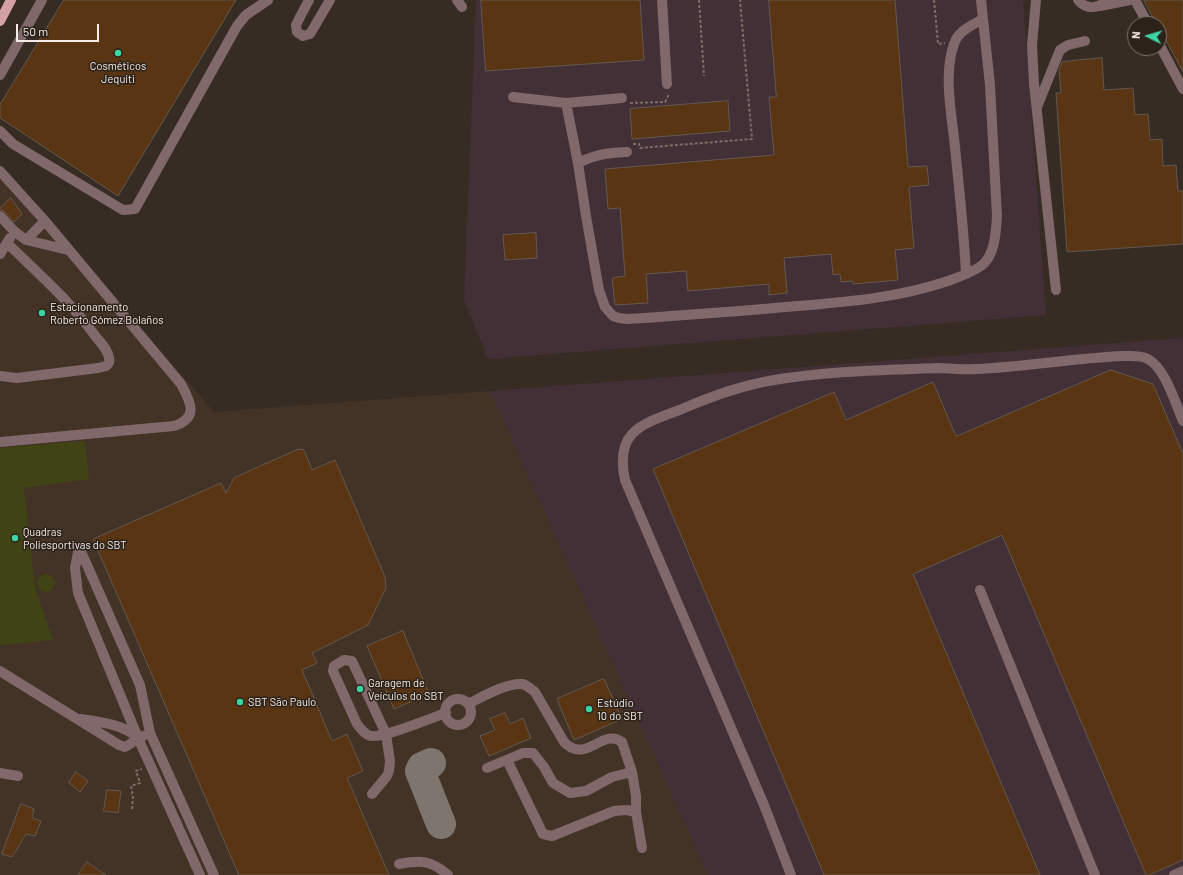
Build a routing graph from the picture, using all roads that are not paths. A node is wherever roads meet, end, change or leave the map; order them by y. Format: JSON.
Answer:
{"nodes":[{"id":1,"x":11,"y":0,"type":"edge"},
{"id":2,"x":42,"y":0,"type":"edge"},
{"id":3,"x":268,"y":0,"type":"edge"},
{"id":4,"x":309,"y":0,"type":"edge"},
{"id":5,"x":330,"y":0,"type":"edge"},
{"id":6,"x":662,"y":0,"type":"edge"},
{"id":7,"x":981,"y":0,"type":"edge"},
{"id":8,"x":1078,"y":0,"type":"edge"},
{"id":9,"x":1107,"y":0,"type":"edge"},
{"id":10,"x":1130,"y":0,"type":"edge"},
{"id":11,"x":1136,"y":0,"type":"edge"},
{"id":12,"x":1038,"y":1,"type":"edge"},
{"id":13,"x":1098,"y":7,"type":"junction"},
{"id":14,"x":1144,"y":16,"type":"edge"},
{"id":15,"x":983,"y":19,"type":"junction"},
{"id":16,"x":0,"y":21,"type":"edge"},
{"id":17,"x":1084,"y":41,"type":"dead end"},
{"id":18,"x":1165,"y":56,"type":"edge"},
{"id":19,"x":0,"y":75,"type":"edge"},
{"id":20,"x":667,"y":84,"type":"dead end"},
{"id":21,"x":1183,"y":89,"type":"edge"},
{"id":22,"x":513,"y":97,"type":"dead end"},
{"id":23,"x":622,"y":98,"type":"dead end"},
{"id":24,"x":566,"y":103,"type":"junction"},
{"id":25,"x":1037,"y":108,"type":"junction"},
{"id":26,"x":0,"y":131,"type":"edge"},
{"id":27,"x":629,"y":148,"type":"road end"},
{"id":28,"x":578,"y":163,"type":"junction"},
{"id":29,"x":0,"y":171,"type":"edge"},
{"id":30,"x":45,"y":221,"type":"junction"},
{"id":31,"x":1,"y":222,"type":"edge"},
{"id":32,"x":14,"y":231,"type":"junction"},
{"id":33,"x":26,"y":240,"type":"junction"},
{"id":34,"x":7,"y":243,"type":"junction"},
{"id":35,"x":68,"y":250,"type":"junction"},
{"id":36,"x":0,"y":254,"type":"edge"},
{"id":37,"x":966,"y":274,"type":"junction"},
{"id":38,"x":1056,"y":290,"type":"dead end"},
{"id":39,"x":0,"y":376,"type":"edge"},
{"id":40,"x":1183,"y":422,"type":"edge"},
{"id":41,"x":0,"y":442,"type":"edge"},
{"id":42,"x":980,"y":590,"type":"dead end"},
{"id":43,"x":0,"y":671,"type":"edge"},
{"id":44,"x":468,"y":704,"type":"junction"},
{"id":45,"x":446,"y":712,"type":"junction"},
{"id":46,"x":75,"y":718,"type":"junction"},
{"id":47,"x":150,"y":733,"type":"junction"},
{"id":48,"x":386,"y":734,"type":"junction"},
{"id":49,"x":138,"y":738,"type":"junction"},
{"id":50,"x":507,"y":760,"type":"junction"},
{"id":51,"x":487,"y":768,"type":"dead end"},
{"id":52,"x":632,"y":772,"type":"junction"},
{"id":53,"x":0,"y":773,"type":"edge"},
{"id":54,"x":18,"y":776,"type":"dead end"},
{"id":55,"x":372,"y":794,"type":"dead end"},
{"id":56,"x":636,"y":812,"type":"junction"},
{"id":57,"x":642,"y":848,"type":"dead end"},
{"id":58,"x":399,"y":864,"type":"dead end"},
{"id":59,"x":1183,"y":871,"type":"edge"},
{"id":60,"x":200,"y":875,"type":"edge"},
{"id":61,"x":214,"y":875,"type":"edge"},
{"id":62,"x":448,"y":875,"type":"edge"},
{"id":63,"x":791,"y":875,"type":"edge"},
{"id":64,"x":1095,"y":875,"type":"edge"},
{"id":65,"x":1174,"y":875,"type":"edge"}],
"edges":[{"from":1,"to":16,"type":"main road"},
{"from":2,"to":19,"type":"lane"},
{"from":3,"to":26,"type":"lane"},
{"from":4,"to":5,"type":"lane"},
{"from":6,"to":20,"type":"lane"},
{"from":7,"to":15,"type":"lane"},
{"from":8,"to":13,"type":"lane"},
{"from":9,"to":13,"type":"lane"},
{"from":10,"to":13,"type":"lane"},
{"from":11,"to":14,"type":"lane"},
{"from":12,"to":25,"type":"lane"},
{"from":15,"to":37,"type":"lane"},
{"from":15,"to":37,"type":"lane"},
{"from":17,"to":25,"type":"lane"},
{"from":18,"to":21,"type":"lane"},
{"from":22,"to":24,"type":"lane"},
{"from":23,"to":24,"type":"lane"},
{"from":24,"to":28,"type":"lane"},
{"from":25,"to":38,"type":"lane"},
{"from":27,"to":28,"type":"lane"},
{"from":28,"to":37,"type":"lane"},
{"from":29,"to":30,"type":"lane"},
{"from":30,"to":33,"type":"lane"},
{"from":30,"to":35,"type":"lane"},
{"from":31,"to":32,"type":"lane"},
{"from":32,"to":33,"type":"lane"},
{"from":32,"to":34,"type":"lane"},
{"from":33,"to":35,"type":"lane"},
{"from":34,"to":36,"type":"lane"},
{"from":34,"to":39,"type":"lane"},
{"from":35,"to":41,"type":"lane"},
{"from":40,"to":63,"type":"lane"},
{"from":42,"to":64,"type":"lane"},
{"from":43,"to":46,"type":"lane"},
{"from":44,"to":45,"type":"lane"},
{"from":44,"to":45,"type":"lane"},
{"from":44,"to":52,"type":"lane"},
{"from":45,"to":48,"type":"lane"},
{"from":46,"to":49,"type":"lane"},
{"from":46,"to":49,"type":"lane"},
{"from":47,"to":49,"type":"lane"},
{"from":47,"to":49,"type":"lane"},
{"from":47,"to":61,"type":"lane"},
{"from":48,"to":48,"type":"lane"},
{"from":48,"to":55,"type":"lane"},
{"from":49,"to":60,"type":"lane"},
{"from":50,"to":51,"type":"lane"},
{"from":50,"to":52,"type":"lane"},
{"from":50,"to":56,"type":"lane"},
{"from":52,"to":56,"type":"lane"},
{"from":53,"to":54,"type":"lane"},
{"from":56,"to":57,"type":"lane"},
{"from":58,"to":62,"type":"lane"},
{"from":59,"to":65,"type":"lane"}]}
